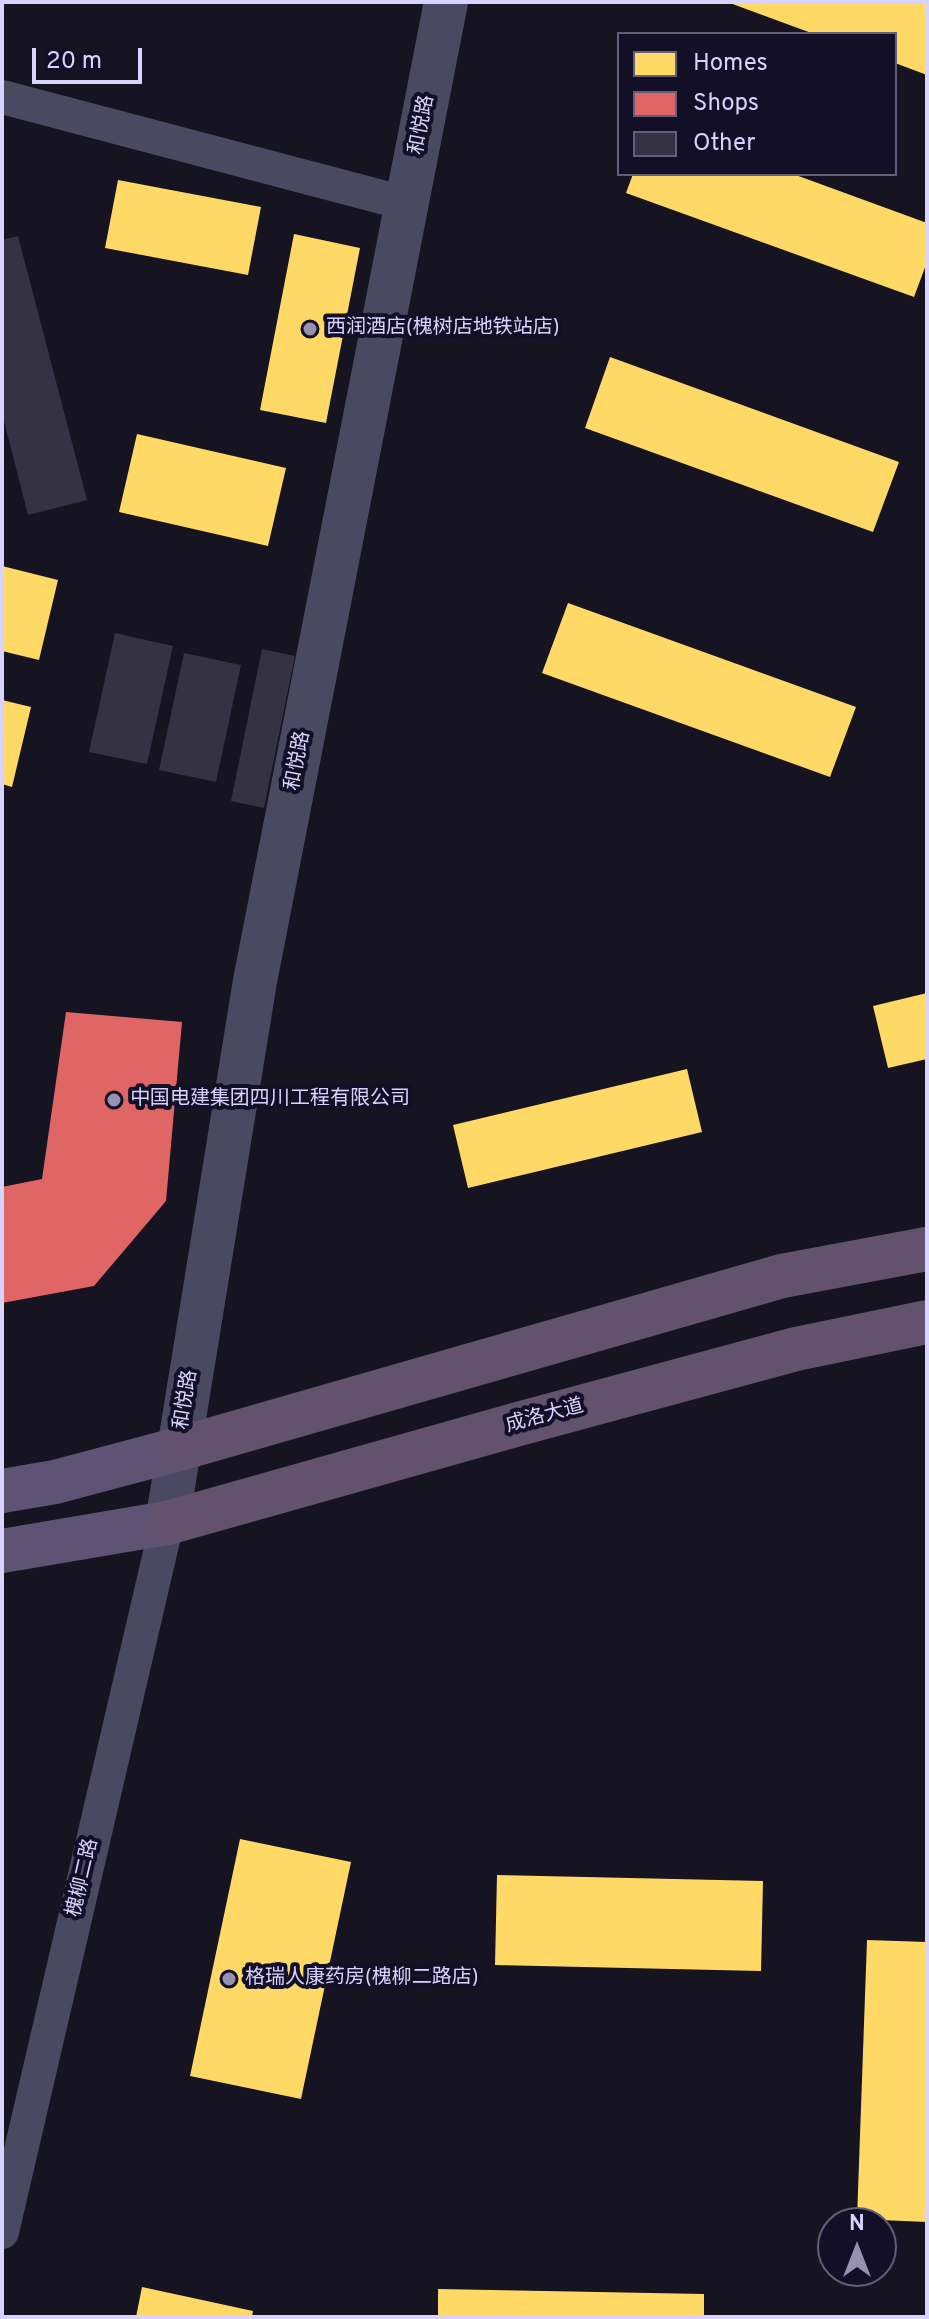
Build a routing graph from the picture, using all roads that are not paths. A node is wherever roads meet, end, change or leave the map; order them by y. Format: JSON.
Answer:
{"nodes":[{"id":1,"x":446,"y":2,"type":"edge"},
{"id":2,"x":2,"y":97,"type":"edge"},
{"id":3,"x":408,"y":204,"type":"junction"},
{"id":4,"x":927,"y":1249,"type":"edge"},
{"id":5,"x":927,"y":1322,"type":"edge"},
{"id":6,"x":179,"y":1449,"type":"junction"},
{"id":7,"x":2,"y":1491,"type":"edge"},
{"id":8,"x":167,"y":1523,"type":"junction"},
{"id":9,"x":2,"y":1551,"type":"edge"},
{"id":10,"x":2,"y":2232,"type":"edge"}],
"edges":[{"from":1,"to":3,"type":"street","name":"和悦路"},
{"from":2,"to":3,"type":"street"},
{"from":3,"to":6,"type":"street","name":"和悦路"},
{"from":4,"to":6,"type":"highway"},
{"from":5,"to":8,"type":"highway","name":"成洛大道"},
{"from":6,"to":7,"type":"main road"},
{"from":6,"to":8,"type":"street","name":"和悦路"},
{"from":8,"to":9,"type":"main road"},
{"from":8,"to":10,"type":"street","name":"槐柳二路"}]}
